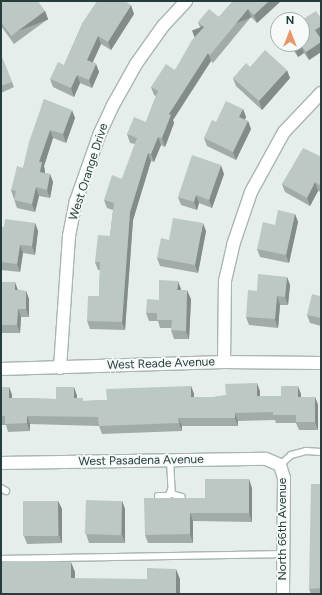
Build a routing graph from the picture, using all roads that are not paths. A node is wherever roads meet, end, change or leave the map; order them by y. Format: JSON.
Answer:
{"nodes":[{"id":1,"x":186,"y":1,"type":"edge"},
{"id":2,"x":321,"y":93,"type":"edge"},
{"id":3,"x":224,"y":362,"type":"junction"},
{"id":4,"x":321,"y":363,"type":"edge"},
{"id":5,"x":60,"y":368,"type":"junction"},
{"id":6,"x":1,"y":369,"type":"edge"},
{"id":7,"x":321,"y":452,"type":"edge"},
{"id":8,"x":170,"y":460,"type":"junction"},
{"id":9,"x":1,"y":463,"type":"edge"},
{"id":10,"x":280,"y":465,"type":"junction"},
{"id":11,"x":171,"y":490,"type":"junction"},
{"id":12,"x":158,"y":496,"type":"edge"},
{"id":13,"x":182,"y":497,"type":"edge"},
{"id":14,"x":284,"y":554,"type":"junction"},
{"id":15,"x":1,"y":560,"type":"edge"},
{"id":16,"x":283,"y":594,"type":"edge"}],
"edges":[{"from":1,"to":5,"type":"street","name":"West Orange Drive"},
{"from":2,"to":3,"type":"street"},
{"from":3,"to":4,"type":"street","name":"West Reade Avenue"},
{"from":3,"to":5,"type":"street","name":"West Reade Avenue"},
{"from":5,"to":6,"type":"street","name":"West Reade Avenue"},
{"from":7,"to":10,"type":"lane"},
{"from":8,"to":9,"type":"street","name":"West Pasadena Avenue"},
{"from":8,"to":10,"type":"street","name":"West Pasadena Avenue"},
{"from":8,"to":11,"type":"lane"},
{"from":10,"to":14,"type":"street","name":"North 66th Avenue"},
{"from":11,"to":12,"type":"lane"},
{"from":11,"to":13,"type":"lane"},
{"from":14,"to":15,"type":"lane"},
{"from":14,"to":16,"type":"street","name":"North 66th Avenue"}]}
